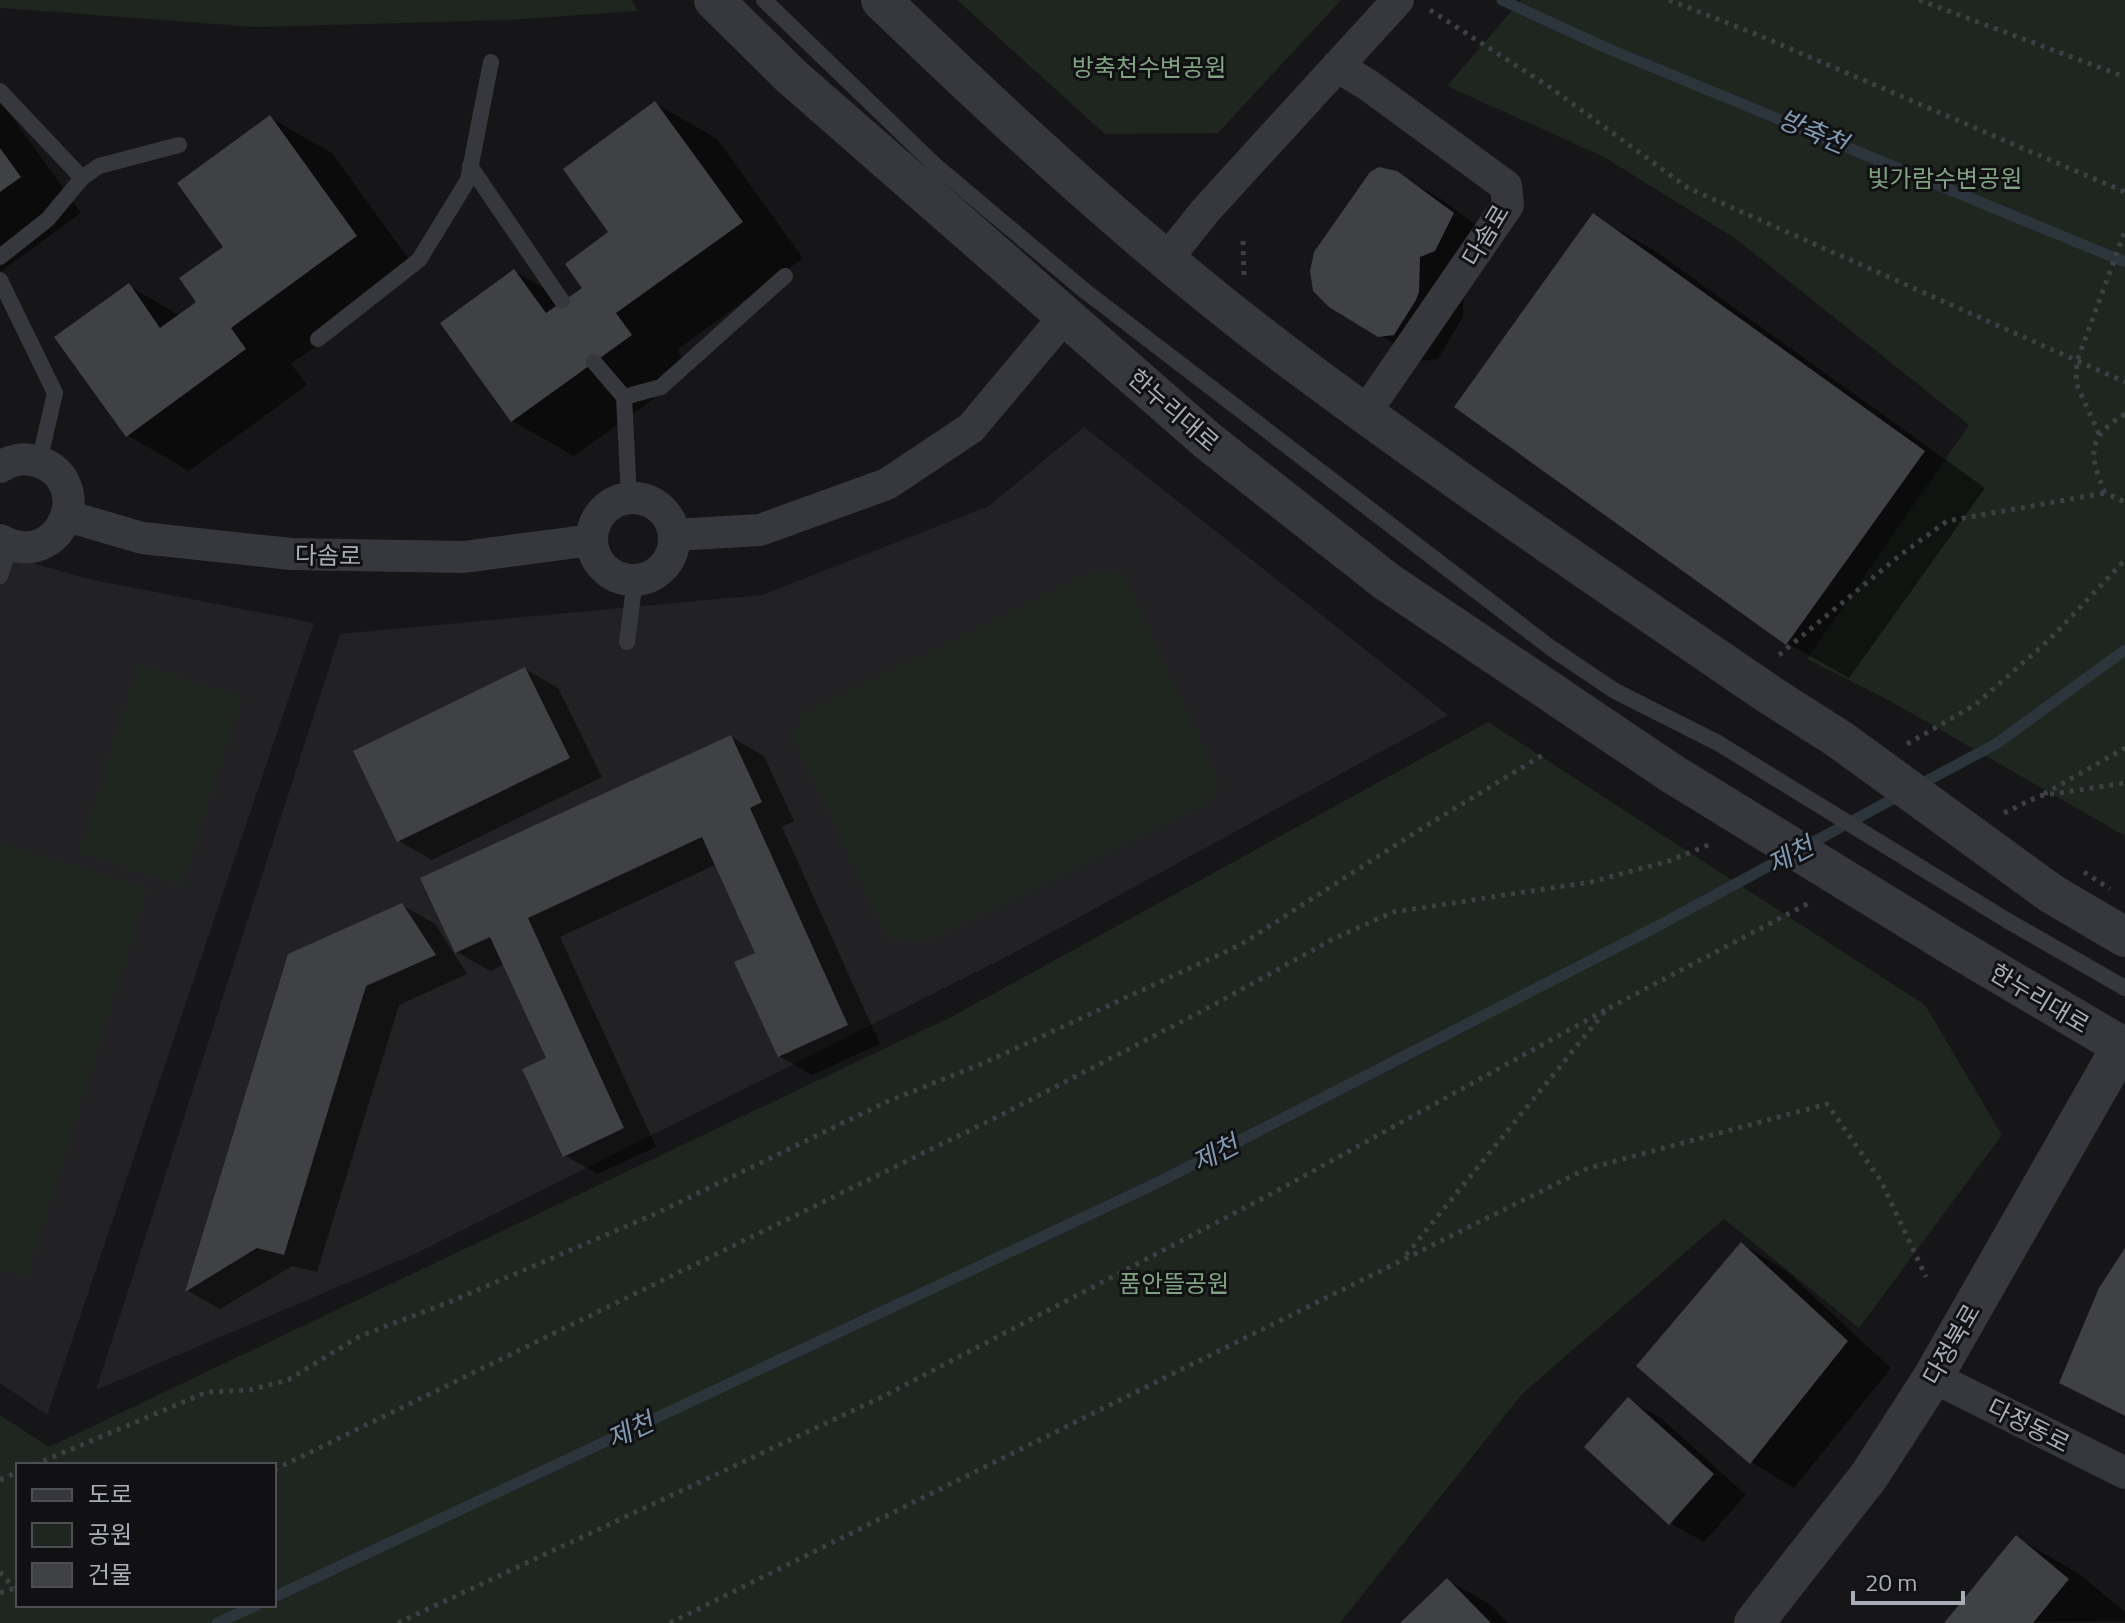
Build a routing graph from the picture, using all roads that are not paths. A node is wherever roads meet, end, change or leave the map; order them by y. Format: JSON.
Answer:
{"nodes":[{"id":1,"x":714,"y":0,"type":"edge"},
{"id":2,"x":764,"y":0,"type":"edge"},
{"id":3,"x":881,"y":0,"type":"edge"},
{"id":4,"x":1409,"y":2,"type":"edge"},
{"id":5,"x":1345,"y":57,"type":"junction"},
{"id":6,"x":491,"y":62,"type":"dead end"},
{"id":7,"x":0,"y":91,"type":"edge"},
{"id":8,"x":179,"y":145,"type":"dead end"},
{"id":9,"x":470,"y":166,"type":"junction"},
{"id":10,"x":82,"y":178,"type":"junction"},
{"id":11,"x":0,"y":257,"type":"edge"},
{"id":12,"x":1166,"y":260,"type":"junction"},
{"id":13,"x":785,"y":276,"type":"dead end"},
{"id":14,"x":0,"y":280,"type":"edge"},
{"id":15,"x":562,"y":301,"type":"dead end"},
{"id":16,"x":1065,"y":316,"type":"junction"},
{"id":17,"x":318,"y":339,"type":"dead end"},
{"id":18,"x":594,"y":362,"type":"dead end"},
{"id":19,"x":624,"y":397,"type":"junction"},
{"id":20,"x":1365,"y":413,"type":"junction"},
{"id":21,"x":39,"y":462,"type":"junction"},
{"id":22,"x":0,"y":467,"type":"edge"},
{"id":23,"x":629,"y":498,"type":"junction"},
{"id":24,"x":67,"y":516,"type":"junction"},
{"id":25,"x":674,"y":535,"type":"junction"},
{"id":26,"x":592,"y":540,"type":"junction"},
{"id":27,"x":5,"y":543,"type":"edge"},
{"id":28,"x":0,"y":576,"type":"edge"},
{"id":29,"x":635,"y":580,"type":"junction"},
{"id":30,"x":627,"y":642,"type":"dead end"},
{"id":31,"x":2125,"y":937,"type":"edge"},
{"id":32,"x":2125,"y":988,"type":"edge"},
{"id":33,"x":2123,"y":1047,"type":"edge"},
{"id":34,"x":1933,"y":1377,"type":"junction"},
{"id":35,"x":2125,"y":1473,"type":"edge"},
{"id":36,"x":1754,"y":1623,"type":"edge"}],
"edges":[{"from":1,"to":16,"type":"street","name":"한누리대로"},
{"from":2,"to":32,"type":"lane","bridge":true},
{"from":3,"to":12,"type":"street"},
{"from":4,"to":5,"type":"street"},
{"from":5,"to":12,"type":"street"},
{"from":5,"to":20,"type":"street","name":"다솜로"},
{"from":6,"to":9,"type":"lane"},
{"from":7,"to":10,"type":"lane"},
{"from":8,"to":10,"type":"lane"},
{"from":9,"to":15,"type":"lane"},
{"from":9,"to":17,"type":"lane"},
{"from":10,"to":11,"type":"lane"},
{"from":12,"to":20,"type":"street"},
{"from":13,"to":19,"type":"lane"},
{"from":14,"to":21,"type":"lane"},
{"from":16,"to":25,"type":"street"},
{"from":16,"to":33,"type":"street","name":"한누리대로","bridge":true},
{"from":18,"to":19,"type":"lane"},
{"from":19,"to":23,"type":"lane"},
{"from":20,"to":31,"type":"street","bridge":true},
{"from":21,"to":22,"type":"street"},
{"from":21,"to":24,"type":"street"},
{"from":23,"to":25,"type":"street"},
{"from":23,"to":26,"type":"street"},
{"from":24,"to":26,"type":"street","name":"다솜로"},
{"from":24,"to":27,"type":"street"},
{"from":25,"to":29,"type":"street"},
{"from":26,"to":29,"type":"street"},
{"from":27,"to":28,"type":"lane"},
{"from":29,"to":30,"type":"lane"},
{"from":33,"to":34,"type":"street","name":"다정북로"},
{"from":34,"to":35,"type":"street","name":"다정동로"},
{"from":34,"to":36,"type":"street","name":"다정북로"}]}
